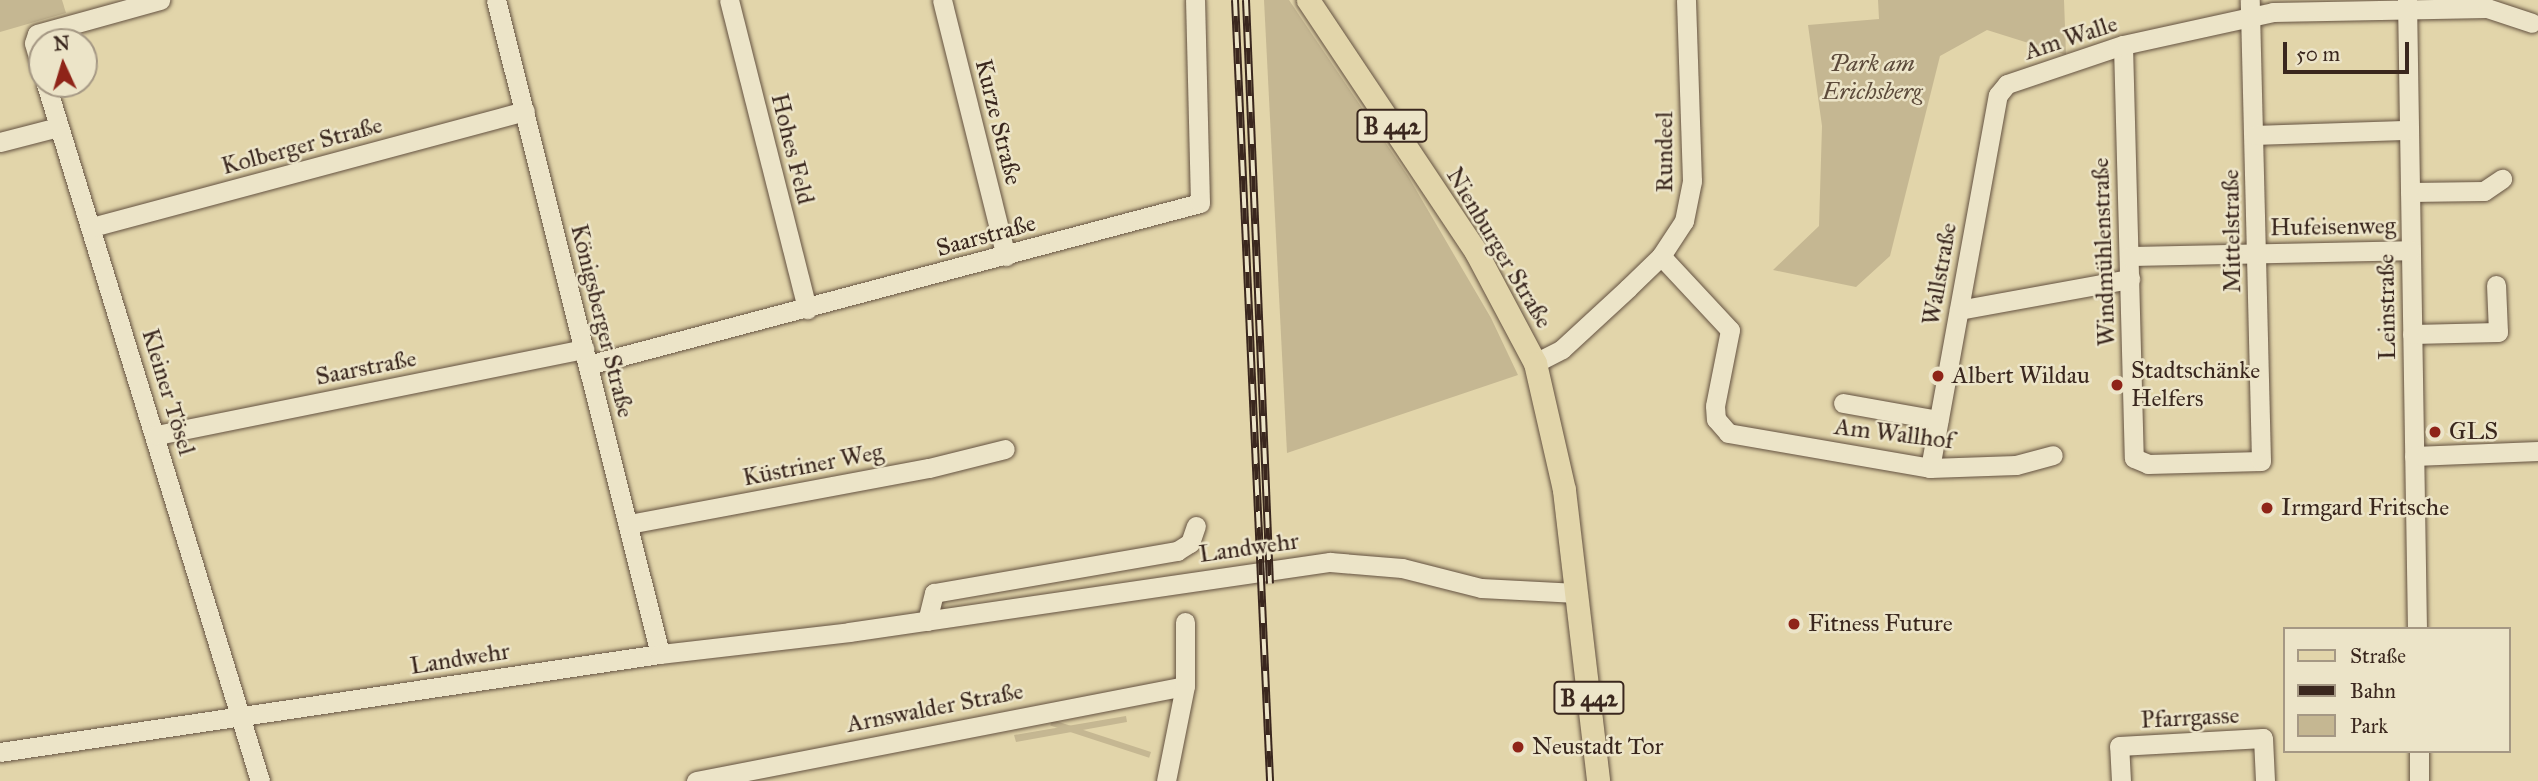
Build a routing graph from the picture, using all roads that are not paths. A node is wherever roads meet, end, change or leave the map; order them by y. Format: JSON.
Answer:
{"nodes":[{"id":1,"x":160,"y":0,"type":"edge"},
{"id":2,"x":496,"y":0,"type":"edge"},
{"id":3,"x":729,"y":0,"type":"edge"},
{"id":4,"x":942,"y":0,"type":"edge"},
{"id":5,"x":1195,"y":0,"type":"edge"},
{"id":6,"x":1308,"y":0,"type":"edge"},
{"id":7,"x":1686,"y":0,"type":"edge"},
{"id":8,"x":2407,"y":4,"type":"edge"},
{"id":9,"x":2250,"y":9,"type":"edge"},
{"id":10,"x":2532,"y":23,"type":"dead end"},
{"id":11,"x":57,"y":28,"type":"edge"},
{"id":12,"x":2123,"y":45,"type":"junction"},
{"id":13,"x":2001,"y":90,"type":"joint"},
{"id":14,"x":50,"y":98,"type":"edge"},
{"id":15,"x":524,"y":111,"type":"junction"},
{"id":16,"x":58,"y":127,"type":"junction"},
{"id":17,"x":2409,"y":130,"type":"junction"},
{"id":18,"x":2255,"y":135,"type":"junction"},
{"id":19,"x":0,"y":142,"type":"edge"},
{"id":20,"x":2502,"y":179,"type":"dead end"},
{"id":21,"x":2410,"y":192,"type":"junction"},
{"id":22,"x":92,"y":228,"type":"junction"},
{"id":23,"x":2411,"y":250,"type":"junction"},
{"id":24,"x":2256,"y":252,"type":"junction"},
{"id":25,"x":1006,"y":256,"type":"junction"},
{"id":26,"x":1661,"y":256,"type":"junction"},
{"id":27,"x":2129,"y":256,"type":"junction"},
{"id":28,"x":2130,"y":279,"type":"junction"},
{"id":29,"x":2496,"y":285,"type":"dead end"},
{"id":30,"x":807,"y":309,"type":"junction"},
{"id":31,"x":1959,"y":310,"type":"junction"},
{"id":32,"x":2412,"y":334,"type":"junction"},
{"id":33,"x":586,"y":357,"type":"junction"},
{"id":34,"x":1535,"y":363,"type":"junction"},
{"id":35,"x":1843,"y":403,"type":"dead end"},
{"id":36,"x":1938,"y":420,"type":"junction"},
{"id":37,"x":157,"y":435,"type":"junction"},
{"id":38,"x":1005,"y":449,"type":"dead end"},
{"id":39,"x":2538,"y":451,"type":"edge"},
{"id":40,"x":2053,"y":455,"type":"dead end"},
{"id":41,"x":2414,"y":456,"type":"junction"},
{"id":42,"x":2134,"y":458,"type":"joint"},
{"id":43,"x":1930,"y":468,"type":"junction"},
{"id":44,"x":629,"y":524,"type":"junction"},
{"id":45,"x":1196,"y":526,"type":"dead end"},
{"id":46,"x":1577,"y":593,"type":"junction"},
{"id":47,"x":927,"y":621,"type":"junction"},
{"id":48,"x":2417,"y":621,"type":"edge"},
{"id":49,"x":1185,"y":622,"type":"dead end"},
{"id":50,"x":660,"y":654,"type":"junction"},
{"id":51,"x":1185,"y":686,"type":"junction"},
{"id":52,"x":239,"y":716,"type":"junction"},
{"id":53,"x":0,"y":752,"type":"edge"},
{"id":54,"x":2419,"y":753,"type":"edge"},
{"id":55,"x":2265,"y":773,"type":"edge"},
{"id":56,"x":260,"y":781,"type":"edge"},
{"id":57,"x":696,"y":781,"type":"edge"},
{"id":58,"x":1166,"y":781,"type":"edge"},
{"id":59,"x":1598,"y":781,"type":"edge"},
{"id":60,"x":2122,"y":781,"type":"edge"},
{"id":61,"x":2419,"y":781,"type":"edge"}],
"edges":[{"from":1,"to":11,"type":"street"},
{"from":2,"to":15,"type":"street","name":"Königsberger Straße"},
{"from":3,"to":30,"type":"street","name":"Hohes Feld"},
{"from":4,"to":25,"type":"street","name":"Kurze Straße"},
{"from":5,"to":25,"type":"street","name":"Saarstraße"},
{"from":6,"to":34,"type":"main road","name":"Nienburger Straße","number":"B 442"},
{"from":7,"to":26,"type":"street","name":"Rundeel"},
{"from":8,"to":9,"type":"street","name":"Am Walle"},
{"from":8,"to":10,"type":"street","name":"Am Walle"},
{"from":8,"to":17,"type":"street","name":"Leinstraße"},
{"from":9,"to":12,"type":"street","name":"Am Walle"},
{"from":9,"to":18,"type":"street","name":"Mittelstraße"},
{"from":12,"to":13,"type":"street","name":"Am Walle"},
{"from":12,"to":27,"type":"street","name":"Windmühlenstraße"},
{"from":13,"to":31,"type":"street","name":"Wallstraße"},
{"from":14,"to":16,"type":"street","name":"Kleiner Tösel"},
{"from":15,"to":22,"type":"street","name":"Kolberger Straße"},
{"from":15,"to":33,"type":"street","name":"Königsberger Straße"},
{"from":16,"to":19,"type":"street"},
{"from":16,"to":22,"type":"street","name":"Kleiner Tösel"},
{"from":17,"to":18,"type":"street"},
{"from":17,"to":21,"type":"street","name":"Leinstraße"},
{"from":18,"to":24,"type":"street","name":"Mittelstraße"},
{"from":20,"to":21,"type":"street"},
{"from":21,"to":23,"type":"street","name":"Leinstraße"},
{"from":22,"to":37,"type":"street","name":"Kleiner Tösel"},
{"from":23,"to":24,"type":"street","name":"Hufeisenweg"},
{"from":23,"to":32,"type":"street","name":"Leinstraße"},
{"from":24,"to":27,"type":"street","name":"Hufeisenweg"},
{"from":24,"to":42,"type":"street","name":"Mittelstraße"},
{"from":25,"to":30,"type":"street","name":"Saarstraße"},
{"from":26,"to":34,"type":"street","name":"Rundeel"},
{"from":26,"to":43,"type":"street","name":"Am Wallhof"},
{"from":27,"to":28,"type":"street","name":"Windmühlenstraße"},
{"from":28,"to":31,"type":"street"},
{"from":28,"to":42,"type":"street","name":"Windmühlenstraße"},
{"from":29,"to":32,"type":"street"},
{"from":30,"to":33,"type":"street","name":"Saarstraße"},
{"from":31,"to":36,"type":"street","name":"Wallstraße"},
{"from":32,"to":41,"type":"street","name":"Leinstraße"},
{"from":33,"to":37,"type":"street","name":"Saarstraße"},
{"from":33,"to":44,"type":"street","name":"Königsberger Straße"},
{"from":34,"to":46,"type":"main road","name":"Nienburger Straße","number":"B 442"},
{"from":35,"to":36,"type":"street"},
{"from":36,"to":43,"type":"street","name":"Wallstraße"},
{"from":37,"to":52,"type":"street","name":"Kleiner Tösel"},
{"from":38,"to":44,"type":"street","name":"Küstriner Weg"},
{"from":39,"to":41,"type":"street"},
{"from":40,"to":43,"type":"street","name":"Am Wallhof"},
{"from":41,"to":48,"type":"street","name":"Leinstraße"},
{"from":44,"to":50,"type":"street","name":"Königsberger Straße"},
{"from":45,"to":47,"type":"street","name":"Landwehr"},
{"from":46,"to":47,"type":"street","name":"Landwehr"},
{"from":46,"to":59,"type":"main road","number":"B 442"},
{"from":47,"to":50,"type":"street","name":"Landwehr"},
{"from":49,"to":51,"type":"street"},
{"from":50,"to":52,"type":"street","name":"Landwehr"},
{"from":51,"to":57,"type":"street","name":"Arnswalder Straße"},
{"from":51,"to":58,"type":"street"},
{"from":52,"to":53,"type":"street","name":"Landwehr"},
{"from":52,"to":56,"type":"street","name":"Kleiner Tösel"},
{"from":54,"to":61,"type":"street"},
{"from":55,"to":60,"type":"street","name":"Pfarrgasse"}]}
